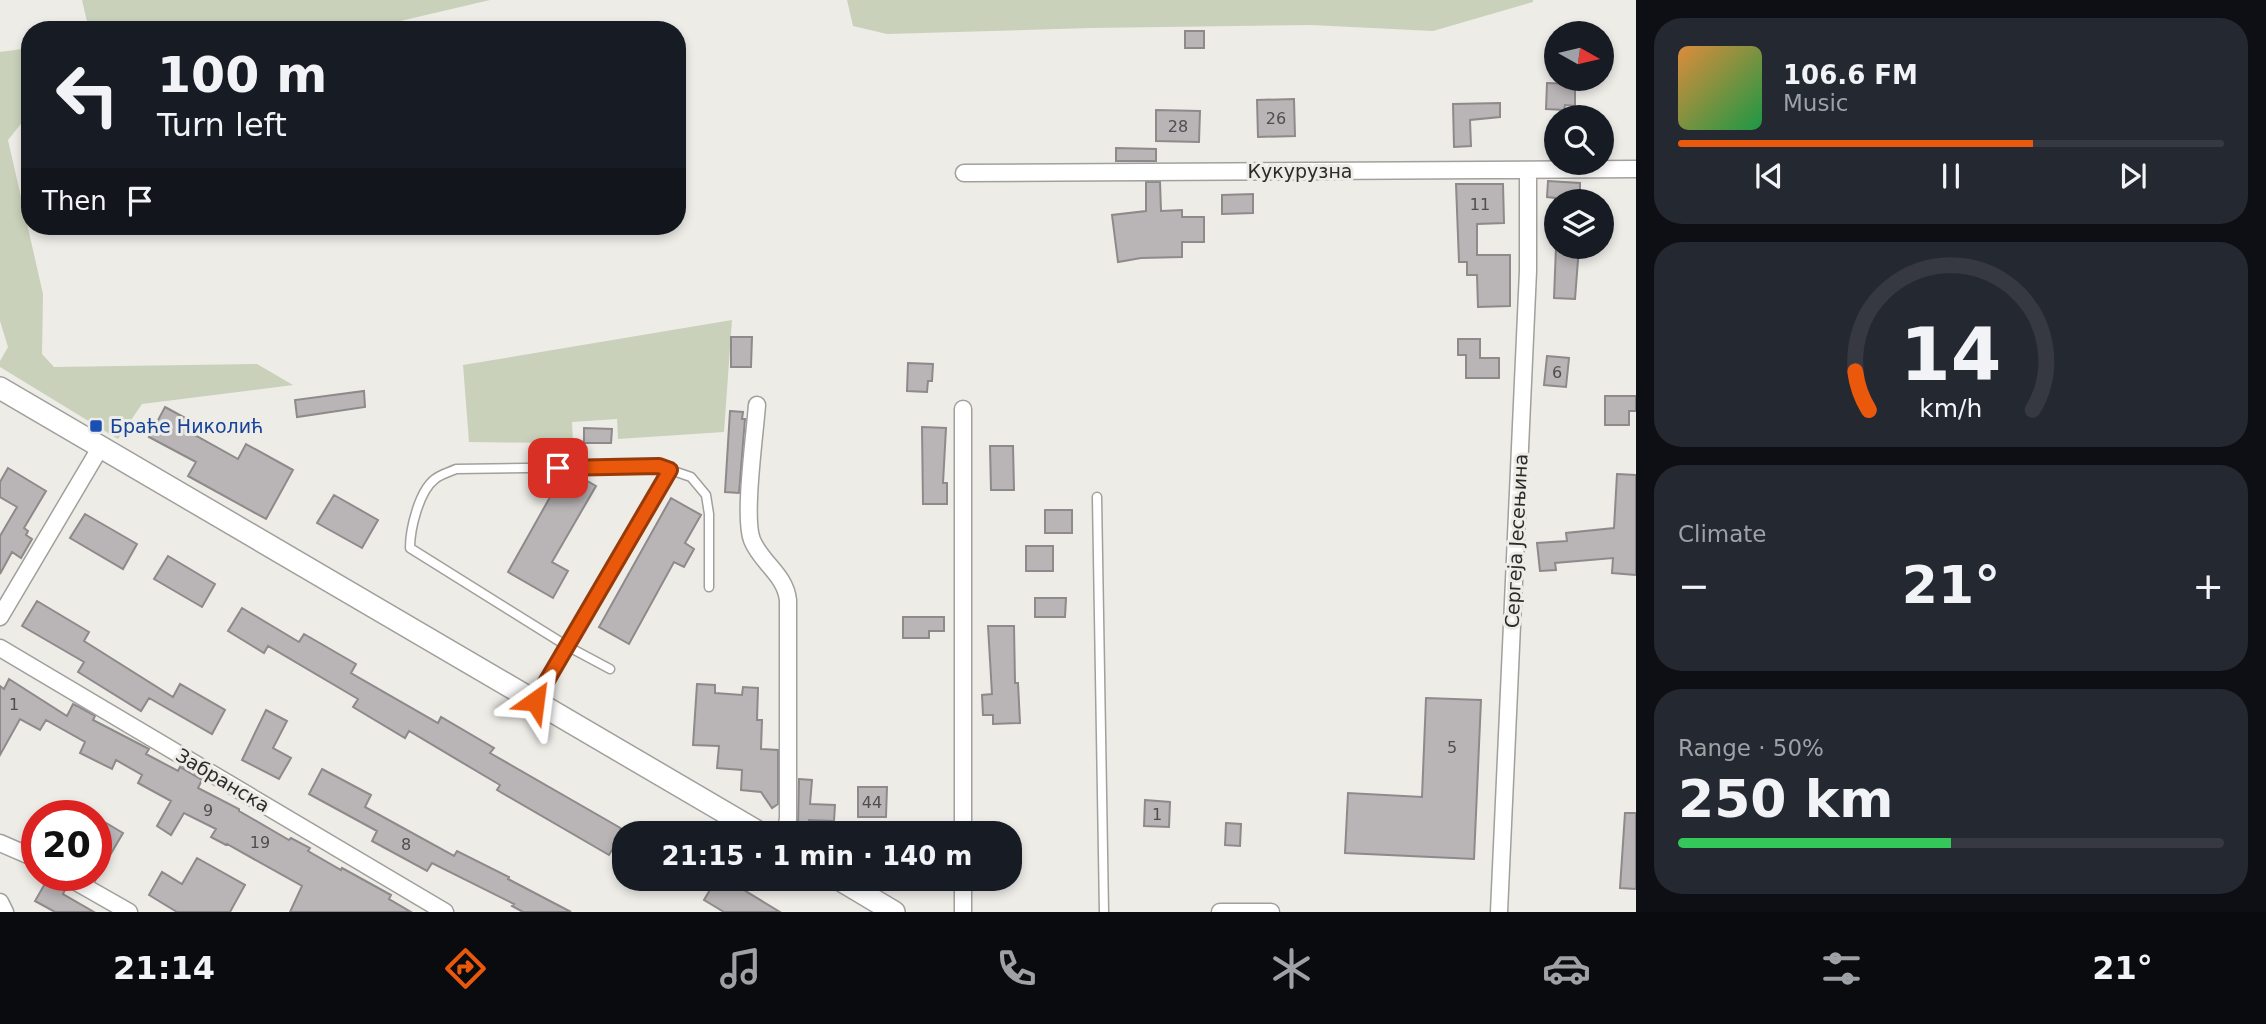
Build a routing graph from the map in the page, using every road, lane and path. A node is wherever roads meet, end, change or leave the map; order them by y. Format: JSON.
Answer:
{"nodes":[{"id":1,"x":1636,"y":169,"type":"edge"},
{"id":2,"x":1528,"y":171,"type":"junction"},
{"id":3,"x":964,"y":173,"type":"dead end"},
{"id":4,"x":0,"y":388,"type":"edge"},
{"id":5,"x":757,"y":405,"type":"dead end"},
{"id":6,"x":963,"y":409,"type":"dead end"},
{"id":7,"x":100,"y":448,"type":"junction"},
{"id":8,"x":670,"y":470,"type":"junction"},
{"id":9,"x":1097,"y":497,"type":"dead end"},
{"id":10,"x":709,"y":586,"type":"dead end"},
{"id":11,"x":0,"y":617,"type":"edge"},
{"id":12,"x":567,"y":646,"type":"junction"},
{"id":13,"x":0,"y":648,"type":"edge"},
{"id":14,"x":610,"y":669,"type":"dead end"},
{"id":15,"x":535,"y":701,"type":"junction"},
{"id":16,"x":740,"y":821,"type":"edge"},
{"id":17,"x":788,"y":821,"type":"edge"},
{"id":18,"x":963,"y":821,"type":"edge"},
{"id":19,"x":0,"y":843,"type":"edge"},
{"id":20,"x":21,"y":852,"type":"edge"},
{"id":21,"x":92,"y":891,"type":"edge"},
{"id":22,"x":859,"y":891,"type":"edge"},
{"id":23,"x":963,"y":891,"type":"edge"},
{"id":24,"x":0,"y":902,"type":"edge"},
{"id":25,"x":5,"y":912,"type":"edge"},
{"id":26,"x":129,"y":912,"type":"edge"},
{"id":27,"x":445,"y":912,"type":"edge"},
{"id":28,"x":894,"y":912,"type":"edge"},
{"id":29,"x":963,"y":912,"type":"edge"},
{"id":30,"x":1104,"y":912,"type":"edge"},
{"id":31,"x":1220,"y":912,"type":"edge"},
{"id":32,"x":1272,"y":912,"type":"edge"},
{"id":33,"x":1499,"y":912,"type":"edge"}],
"edges":[{"from":1,"to":2,"type":"street","name":"Кукурузна"},
{"from":2,"to":3,"type":"street","name":"Кукурузна"},
{"from":2,"to":33,"type":"street","name":"Сергеја Јесењина"},
{"from":4,"to":7,"type":"main road"},
{"from":5,"to":17,"type":"street"},
{"from":6,"to":18,"type":"street"},
{"from":7,"to":11,"type":"street"},
{"from":7,"to":15,"type":"main road"},
{"from":8,"to":10,"type":"lane"},
{"from":8,"to":12,"type":"lane"},
{"from":8,"to":12,"type":"lane"},
{"from":9,"to":30,"type":"lane"},
{"from":12,"to":14,"type":"lane"},
{"from":12,"to":15,"type":"lane"},
{"from":13,"to":27,"type":"street","name":"Забранска"},
{"from":15,"to":16,"type":"main road"},
{"from":19,"to":20,"type":"street"},
{"from":21,"to":26,"type":"street"},
{"from":22,"to":28,"type":"main road"},
{"from":23,"to":29,"type":"street"},
{"from":24,"to":25,"type":"street"},
{"from":31,"to":32,"type":"street"}]}
